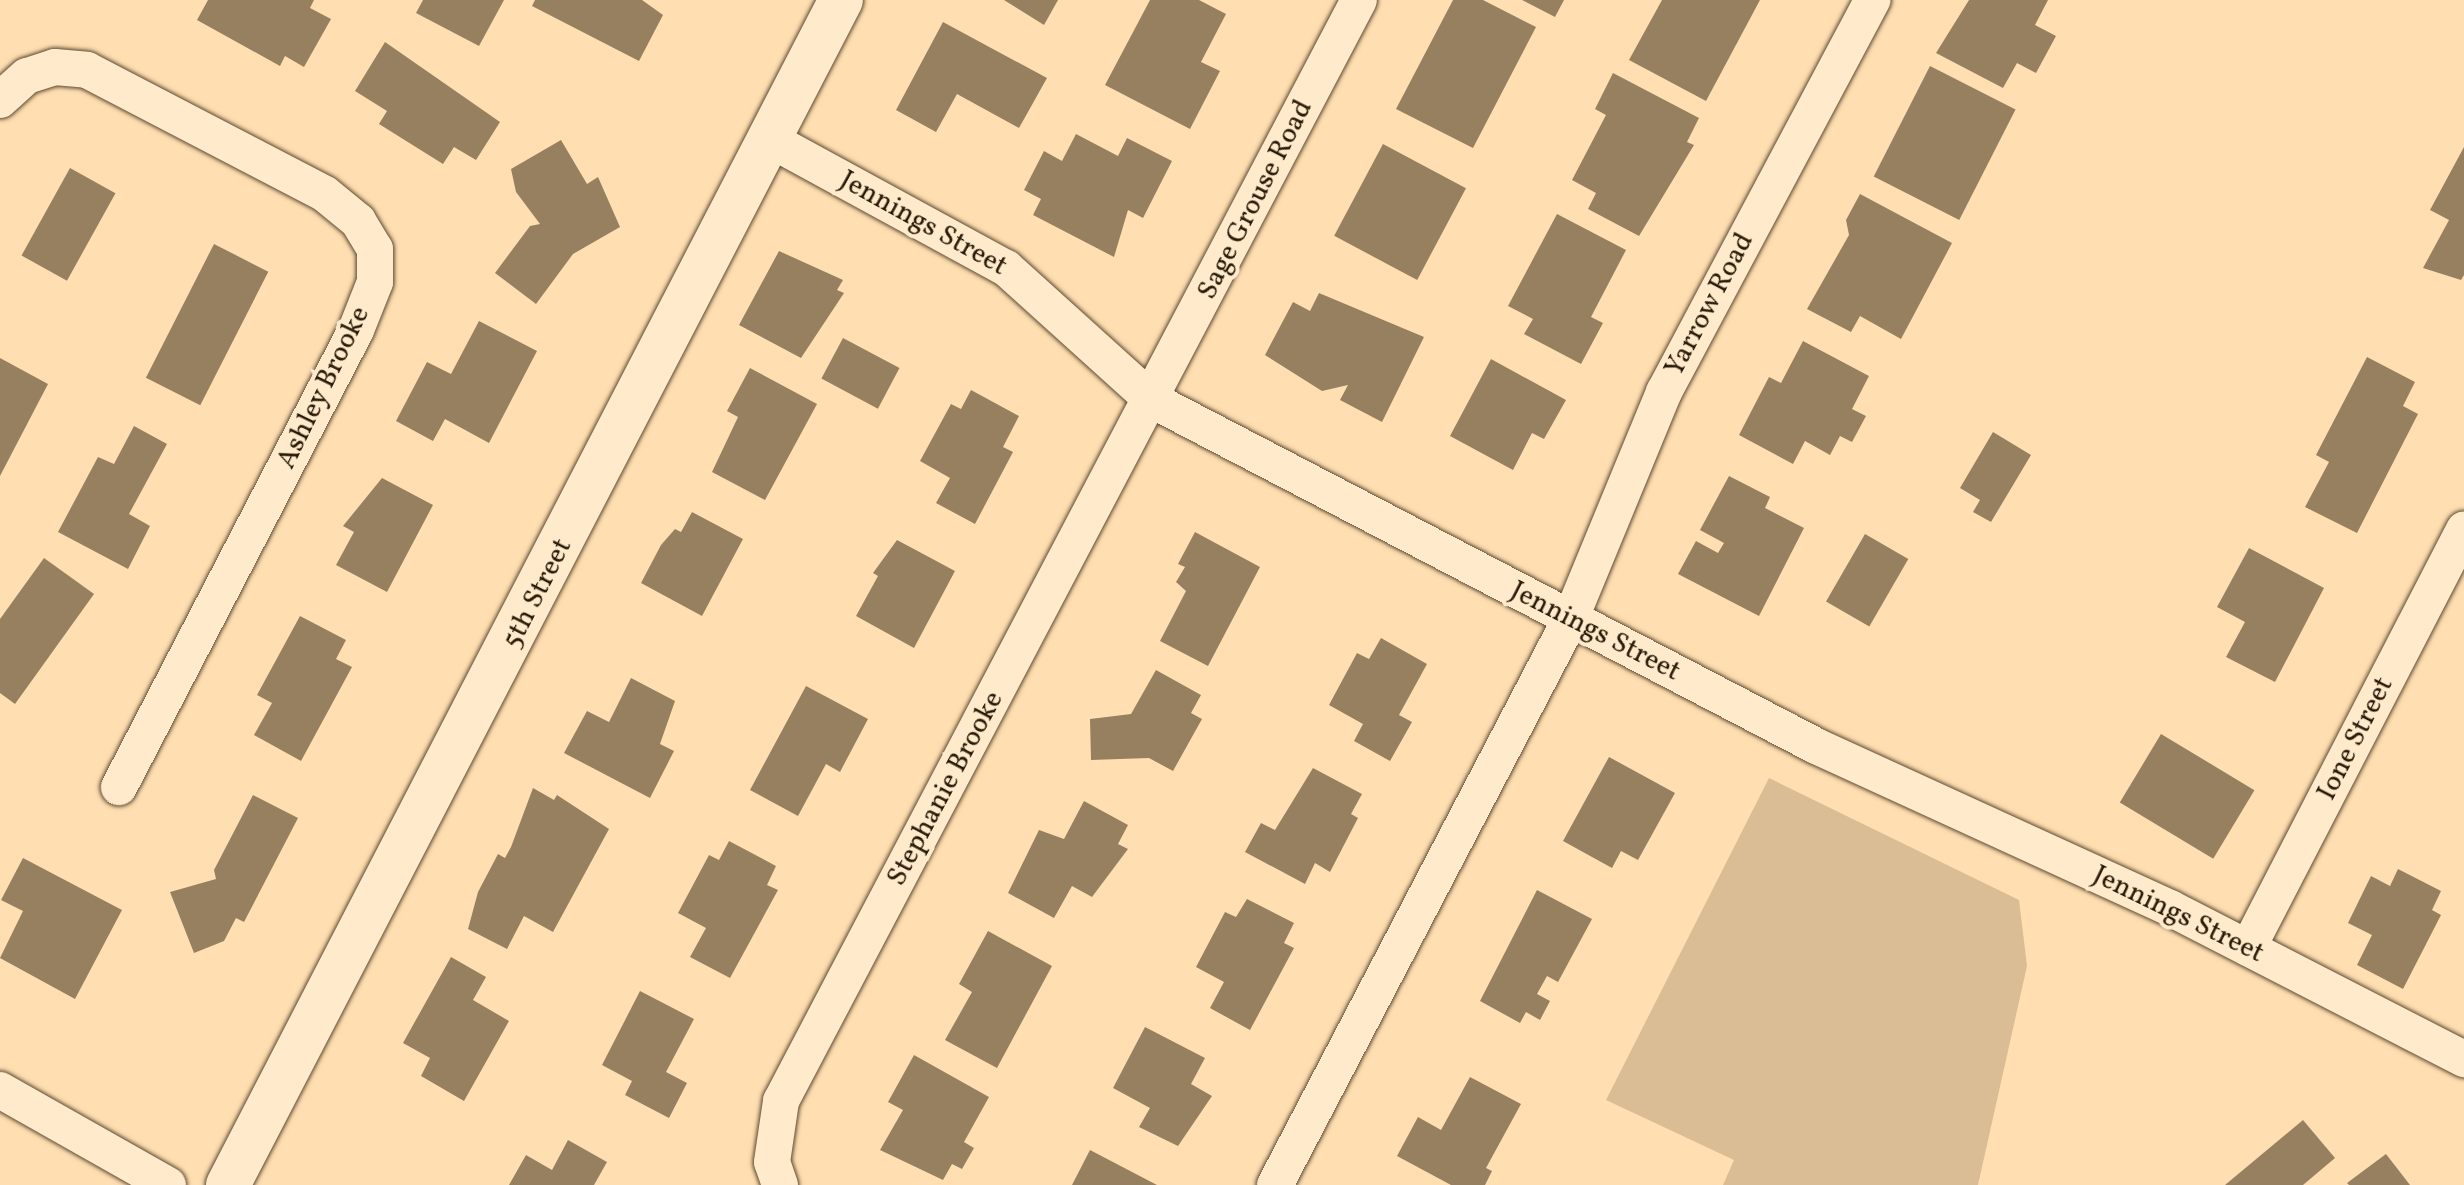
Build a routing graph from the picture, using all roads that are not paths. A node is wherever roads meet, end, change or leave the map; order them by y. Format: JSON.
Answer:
{"nodes":[{"id":1,"x":841,"y":0,"type":"edge"},
{"id":2,"x":1359,"y":0,"type":"edge"},
{"id":3,"x":1872,"y":0,"type":"edge"},
{"id":4,"x":0,"y":100,"type":"edge"},
{"id":5,"x":769,"y":139,"type":"junction"},
{"id":6,"x":1152,"y":400,"type":"junction"},
{"id":7,"x":2464,"y":530,"type":"edge"},
{"id":8,"x":1570,"y":620,"type":"junction"},
{"id":9,"x":119,"y":787,"type":"dead end"},
{"id":10,"x":2248,"y":948,"type":"junction"},
{"id":11,"x":2464,"y":1059,"type":"edge"},
{"id":12,"x":0,"y":1090,"type":"edge"},
{"id":13,"x":168,"y":1185,"type":"edge"},
{"id":14,"x":228,"y":1185,"type":"edge"},
{"id":15,"x":780,"y":1185,"type":"edge"},
{"id":16,"x":1275,"y":1185,"type":"edge"}],
"edges":[{"from":1,"to":5,"type":"street","name":"5th Street"},
{"from":2,"to":6,"type":"street","name":"Sage Grouse Road"},
{"from":3,"to":8,"type":"street","name":"Yarrow Road"},
{"from":4,"to":9,"type":"street","name":"Ashley Brooke"},
{"from":5,"to":6,"type":"street","name":"Jennings Street"},
{"from":5,"to":14,"type":"street","name":"5th Street"},
{"from":6,"to":8,"type":"street","name":"Jennings Street"},
{"from":6,"to":15,"type":"street","name":"Stephanie Brooke"},
{"from":7,"to":10,"type":"street","name":"Ione Street"},
{"from":8,"to":10,"type":"street","name":"Jennings Street"},
{"from":8,"to":16,"type":"street"},
{"from":10,"to":11,"type":"street","name":"Jennings Street"},
{"from":12,"to":13,"type":"street"}]}
